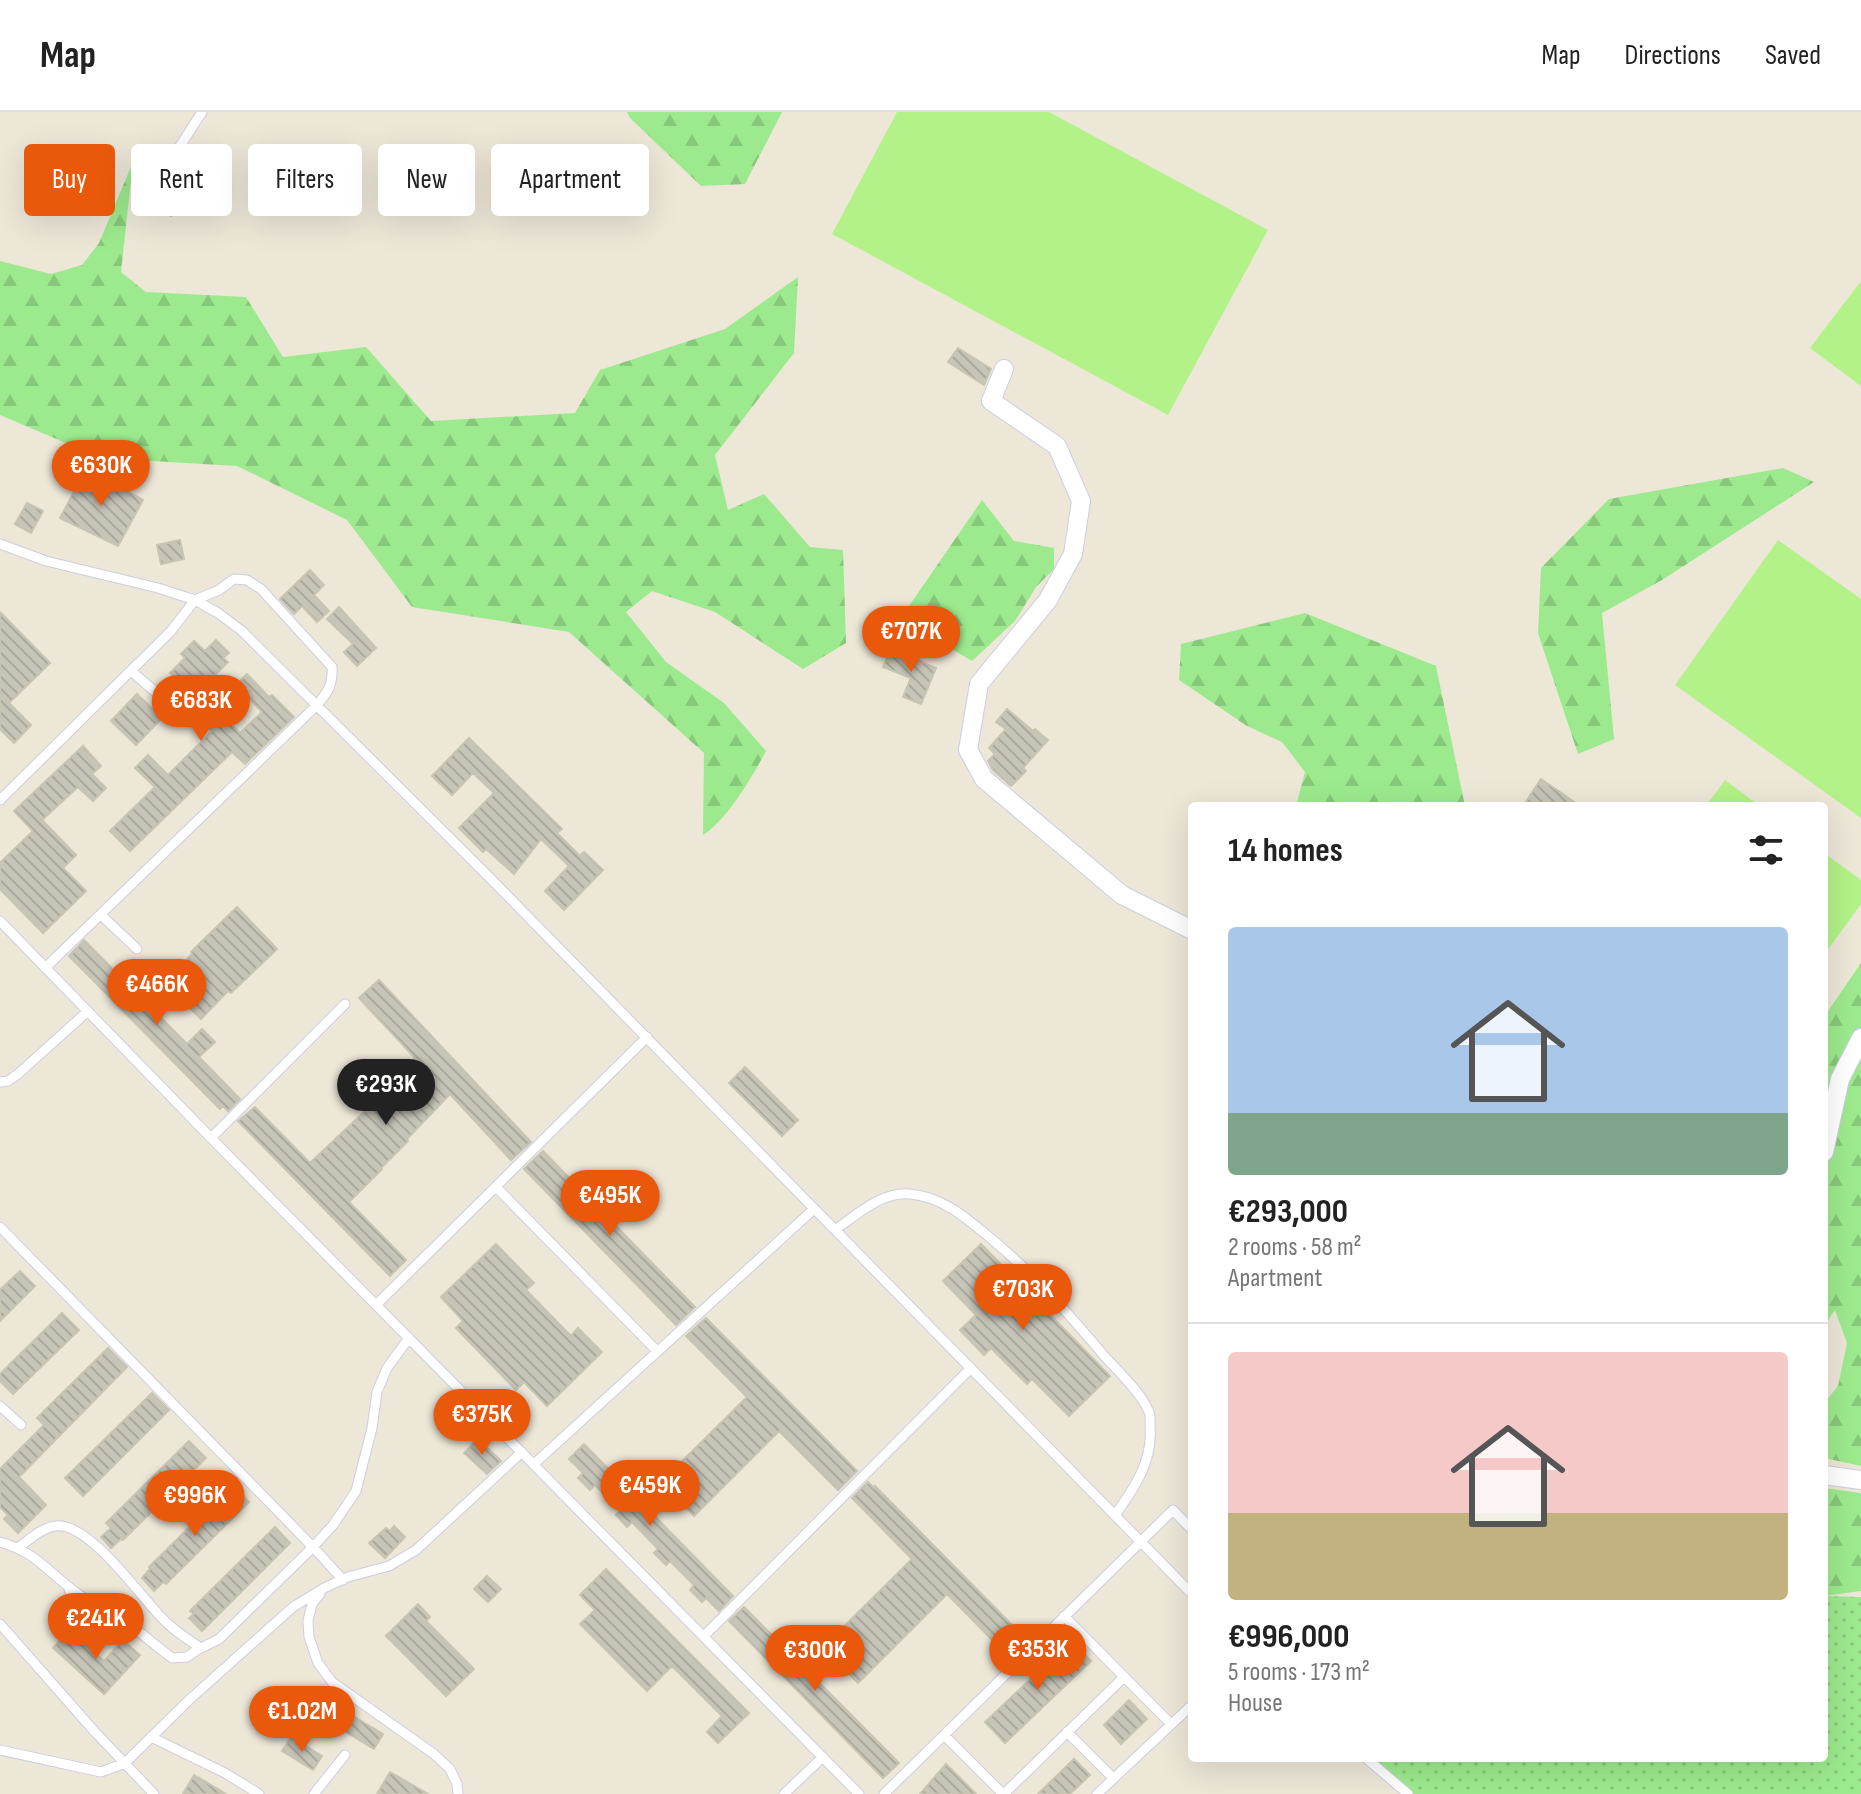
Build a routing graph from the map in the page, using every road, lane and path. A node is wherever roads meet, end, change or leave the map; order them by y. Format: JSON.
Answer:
{"nodes":[{"id":1,"x":202,"y":112,"type":"edge"},
{"id":2,"x":181,"y":144,"type":"edge"},
{"id":3,"x":1004,"y":369,"type":"dead end"},
{"id":4,"x":0,"y":544,"type":"edge"},
{"id":5,"x":195,"y":600,"type":"junction"},
{"id":6,"x":131,"y":671,"type":"junction"},
{"id":7,"x":317,"y":705,"type":"junction"},
{"id":8,"x":186,"y":718,"type":"dead end"},
{"id":9,"x":0,"y":800,"type":"edge"},
{"id":10,"x":101,"y":915,"type":"junction"},
{"id":11,"x":0,"y":921,"type":"edge"},
{"id":12,"x":1188,"y":928,"type":"edge"},
{"id":13,"x":137,"y":949,"type":"dead end"},
{"id":14,"x":45,"y":968,"type":"junction"},
{"id":15,"x":345,"y":1004,"type":"dead end"},
{"id":16,"x":88,"y":1011,"type":"junction"},
{"id":17,"x":647,"y":1037,"type":"junction"},
{"id":18,"x":1861,"y":1038,"type":"edge"},
{"id":19,"x":0,"y":1082,"type":"edge"},
{"id":20,"x":1828,"y":1134,"type":"edge"},
{"id":21,"x":211,"y":1138,"type":"junction"},
{"id":22,"x":496,"y":1187,"type":"junction"},
{"id":23,"x":814,"y":1209,"type":"junction"},
{"id":24,"x":0,"y":1227,"type":"edge"},
{"id":25,"x":835,"y":1230,"type":"junction"},
{"id":26,"x":377,"y":1304,"type":"junction"},
{"id":27,"x":409,"y":1338,"type":"junction"},
{"id":28,"x":657,"y":1351,"type":"junction"},
{"id":29,"x":971,"y":1368,"type":"junction"},
{"id":30,"x":0,"y":1406,"type":"edge"},
{"id":31,"x":21,"y":1425,"type":"dead end"},
{"id":32,"x":522,"y":1452,"type":"junction"},
{"id":33,"x":534,"y":1464,"type":"junction"},
{"id":34,"x":1828,"y":1476,"type":"edge"},
{"id":35,"x":1861,"y":1480,"type":"edge"},
{"id":36,"x":1115,"y":1515,"type":"junction"},
{"id":37,"x":1188,"y":1526,"type":"edge"},
{"id":38,"x":1140,"y":1541,"type":"junction"},
{"id":39,"x":0,"y":1542,"type":"edge"},
{"id":40,"x":19,"y":1547,"type":"junction"},
{"id":41,"x":313,"y":1547,"type":"junction"},
{"id":42,"x":343,"y":1580,"type":"junction"},
{"id":43,"x":68,"y":1586,"type":"junction"},
{"id":44,"x":324,"y":1588,"type":"junction"},
{"id":45,"x":1188,"y":1590,"type":"edge"},
{"id":46,"x":1064,"y":1616,"type":"junction"},
{"id":47,"x":0,"y":1624,"type":"edge"},
{"id":48,"x":85,"y":1627,"type":"dead end"},
{"id":49,"x":704,"y":1636,"type":"junction"},
{"id":50,"x":201,"y":1648,"type":"junction"},
{"id":51,"x":1124,"y":1677,"type":"junction"},
{"id":52,"x":1188,"y":1709,"type":"edge"},
{"id":53,"x":1171,"y":1724,"type":"junction"},
{"id":54,"x":1067,"y":1732,"type":"junction"},
{"id":55,"x":944,"y":1735,"type":"junction"},
{"id":56,"x":151,"y":1737,"type":"junction"},
{"id":57,"x":0,"y":1750,"type":"edge"},
{"id":58,"x":345,"y":1755,"type":"dead end"},
{"id":59,"x":823,"y":1757,"type":"junction"},
{"id":60,"x":1371,"y":1762,"type":"edge"},
{"id":61,"x":125,"y":1763,"type":"junction"},
{"id":62,"x":1113,"y":1778,"type":"junction"},
{"id":63,"x":154,"y":1794,"type":"edge"},
{"id":64,"x":259,"y":1794,"type":"edge"},
{"id":65,"x":314,"y":1794,"type":"edge"},
{"id":66,"x":458,"y":1794,"type":"edge"},
{"id":67,"x":784,"y":1794,"type":"edge"},
{"id":68,"x":859,"y":1794,"type":"edge"},
{"id":69,"x":884,"y":1794,"type":"edge"},
{"id":70,"x":1004,"y":1794,"type":"edge"},
{"id":71,"x":1097,"y":1794,"type":"edge"},
{"id":72,"x":1408,"y":1794,"type":"edge"}],
"edges":[{"from":1,"to":2,"type":"lane"},
{"from":3,"to":12,"type":"street"},
{"from":4,"to":5,"type":"lane"},
{"from":5,"to":6,"type":"lane"},
{"from":5,"to":7,"type":"lane"},
{"from":5,"to":7,"type":"lane"},
{"from":6,"to":8,"type":"lane"},
{"from":6,"to":9,"type":"lane"},
{"from":7,"to":10,"type":"lane"},
{"from":7,"to":17,"type":"lane"},
{"from":10,"to":13,"type":"lane"},
{"from":10,"to":14,"type":"lane"},
{"from":11,"to":14,"type":"lane"},
{"from":14,"to":16,"type":"lane"},
{"from":15,"to":21,"type":"lane"},
{"from":16,"to":19,"type":"lane"},
{"from":16,"to":21,"type":"lane"},
{"from":17,"to":22,"type":"lane"},
{"from":17,"to":23,"type":"lane"},
{"from":18,"to":20,"type":"street"},
{"from":21,"to":26,"type":"lane"},
{"from":22,"to":26,"type":"lane"},
{"from":22,"to":28,"type":"lane"},
{"from":23,"to":25,"type":"lane"},
{"from":23,"to":28,"type":"lane"},
{"from":24,"to":41,"type":"lane"},
{"from":25,"to":29,"type":"lane"},
{"from":25,"to":36,"type":"lane"},
{"from":26,"to":27,"type":"lane"},
{"from":27,"to":32,"type":"lane"},
{"from":27,"to":41,"type":"lane"},
{"from":28,"to":33,"type":"lane"},
{"from":29,"to":36,"type":"lane"},
{"from":29,"to":49,"type":"lane"},
{"from":30,"to":31,"type":"lane"},
{"from":32,"to":33,"type":"lane"},
{"from":32,"to":42,"type":"lane"},
{"from":33,"to":49,"type":"lane"},
{"from":34,"to":35,"type":"street"},
{"from":36,"to":38,"type":"lane"},
{"from":37,"to":38,"type":"lane"},
{"from":38,"to":45,"type":"lane"},
{"from":38,"to":46,"type":"lane"},
{"from":39,"to":40,"type":"lane"},
{"from":40,"to":43,"type":"lane"},
{"from":40,"to":50,"type":"lane"},
{"from":41,"to":42,"type":"lane"},
{"from":41,"to":50,"type":"lane"},
{"from":42,"to":44,"type":"lane"},
{"from":43,"to":48,"type":"lane"},
{"from":43,"to":50,"type":"lane"},
{"from":44,"to":56,"type":"lane"},
{"from":44,"to":66,"type":"lane"},
{"from":46,"to":51,"type":"lane"},
{"from":46,"to":55,"type":"lane"},
{"from":47,"to":61,"type":"lane"},
{"from":49,"to":59,"type":"lane"},
{"from":51,"to":53,"type":"lane"},
{"from":51,"to":54,"type":"lane"},
{"from":52,"to":53,"type":"lane"},
{"from":53,"to":62,"type":"lane"},
{"from":54,"to":62,"type":"lane"},
{"from":54,"to":70,"type":"lane"},
{"from":55,"to":69,"type":"lane"},
{"from":55,"to":70,"type":"lane"},
{"from":56,"to":61,"type":"lane"},
{"from":56,"to":64,"type":"lane"},
{"from":57,"to":61,"type":"lane"},
{"from":58,"to":65,"type":"lane"},
{"from":59,"to":67,"type":"lane"},
{"from":59,"to":68,"type":"lane"},
{"from":60,"to":72,"type":"lane"},
{"from":61,"to":63,"type":"lane"},
{"from":62,"to":71,"type":"lane"}]}
